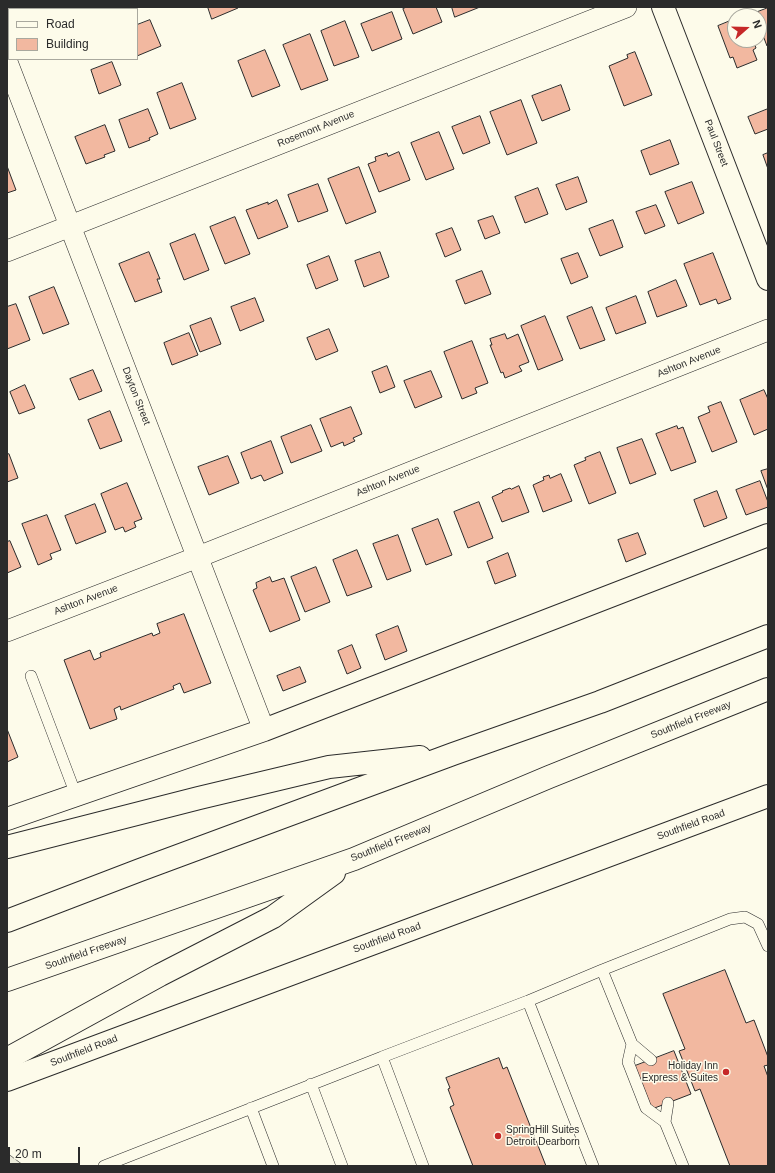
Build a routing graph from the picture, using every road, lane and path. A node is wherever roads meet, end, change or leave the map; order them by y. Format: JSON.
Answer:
{"nodes":[{"id":1,"x":626,"y":7,"type":"edge"},
{"id":2,"x":663,"y":7,"type":"edge"},
{"id":3,"x":7,"y":62,"type":"edge"},
{"id":4,"x":70,"y":226,"type":"junction"},
{"id":5,"x":7,"y":251,"type":"edge"},
{"id":6,"x":768,"y":279,"type":"edge"},
{"id":7,"x":768,"y":330,"type":"edge"},
{"id":8,"x":768,"y":535,"type":"edge"},
{"id":9,"x":198,"y":557,"type":"junction"},
{"id":10,"x":7,"y":631,"type":"edge"},
{"id":11,"x":768,"y":636,"type":"edge"},
{"id":12,"x":31,"y":676,"type":"dead end"},
{"id":13,"x":768,"y":689,"type":"edge"},
{"id":14,"x":264,"y":730,"type":"junction"},
{"id":15,"x":453,"y":754,"type":"junction"},
{"id":16,"x":76,"y":795,"type":"junction"},
{"id":17,"x":768,"y":796,"type":"edge"},
{"id":18,"x":7,"y":819,"type":"edge"},
{"id":19,"x":7,"y":847,"type":"edge"},
{"id":20,"x":354,"y":859,"type":"junction"},
{"id":21,"x":7,"y":921,"type":"edge"},
{"id":22,"x":768,"y":946,"type":"edge"},
{"id":23,"x":602,"y":970,"type":"junction"},
{"id":24,"x":7,"y":980,"type":"edge"},
{"id":25,"x":528,"y":1001,"type":"junction"},
{"id":26,"x":632,"y":1044,"type":"junction"},
{"id":27,"x":382,"y":1057,"type":"junction"},
{"id":28,"x":7,"y":1059,"type":"edge"},
{"id":29,"x":651,"y":1060,"type":"dead end"},
{"id":30,"x":7,"y":1080,"type":"edge"},
{"id":31,"x":311,"y":1084,"type":"junction"},
{"id":32,"x":668,"y":1103,"type":"dead end"},
{"id":33,"x":251,"y":1108,"type":"junction"},
{"id":34,"x":665,"y":1122,"type":"junction"},
{"id":35,"x":104,"y":1166,"type":"edge"},
{"id":36,"x":273,"y":1166,"type":"edge"},
{"id":37,"x":342,"y":1166,"type":"edge"},
{"id":38,"x":423,"y":1166,"type":"edge"},
{"id":39,"x":593,"y":1166,"type":"edge"},
{"id":40,"x":682,"y":1166,"type":"edge"}],
"edges":[{"from":1,"to":4,"type":"street","name":"Rosemont Avenue"},
{"from":2,"to":6,"type":"main road","name":"Paul Street"},
{"from":3,"to":4,"type":"street","name":"Dayton Street"},
{"from":4,"to":5,"type":"street","name":"Rosemont Avenue"},
{"from":4,"to":9,"type":"street","name":"Dayton Street"},
{"from":7,"to":9,"type":"street","name":"Ashton Avenue"},
{"from":8,"to":14,"type":"main road"},
{"from":9,"to":10,"type":"street","name":"Ashton Avenue"},
{"from":9,"to":14,"type":"street","name":"Dayton Street"},
{"from":11,"to":15,"type":"main road"},
{"from":12,"to":16,"type":"lane"},
{"from":13,"to":20,"type":"main road","name":"Southfield Freeway"},
{"from":14,"to":16,"type":"main road"},
{"from":15,"to":19,"type":"main road"},
{"from":15,"to":21,"type":"main road"},
{"from":16,"to":18,"type":"main road"},
{"from":17,"to":30,"type":"main road","name":"Southfield Road"},
{"from":20,"to":24,"type":"main road","name":"Southfield Freeway"},
{"from":20,"to":28,"type":"main road"},
{"from":22,"to":23,"type":"lane"},
{"from":23,"to":25,"type":"lane"},
{"from":23,"to":26,"type":"lane"},
{"from":25,"to":27,"type":"lane"},
{"from":25,"to":39,"type":"lane"},
{"from":26,"to":29,"type":"lane"},
{"from":26,"to":34,"type":"lane"},
{"from":27,"to":31,"type":"lane"},
{"from":27,"to":38,"type":"lane"},
{"from":31,"to":33,"type":"lane"},
{"from":31,"to":37,"type":"lane"},
{"from":32,"to":34,"type":"lane"},
{"from":33,"to":35,"type":"lane"},
{"from":33,"to":36,"type":"lane"},
{"from":34,"to":40,"type":"lane"}]}
